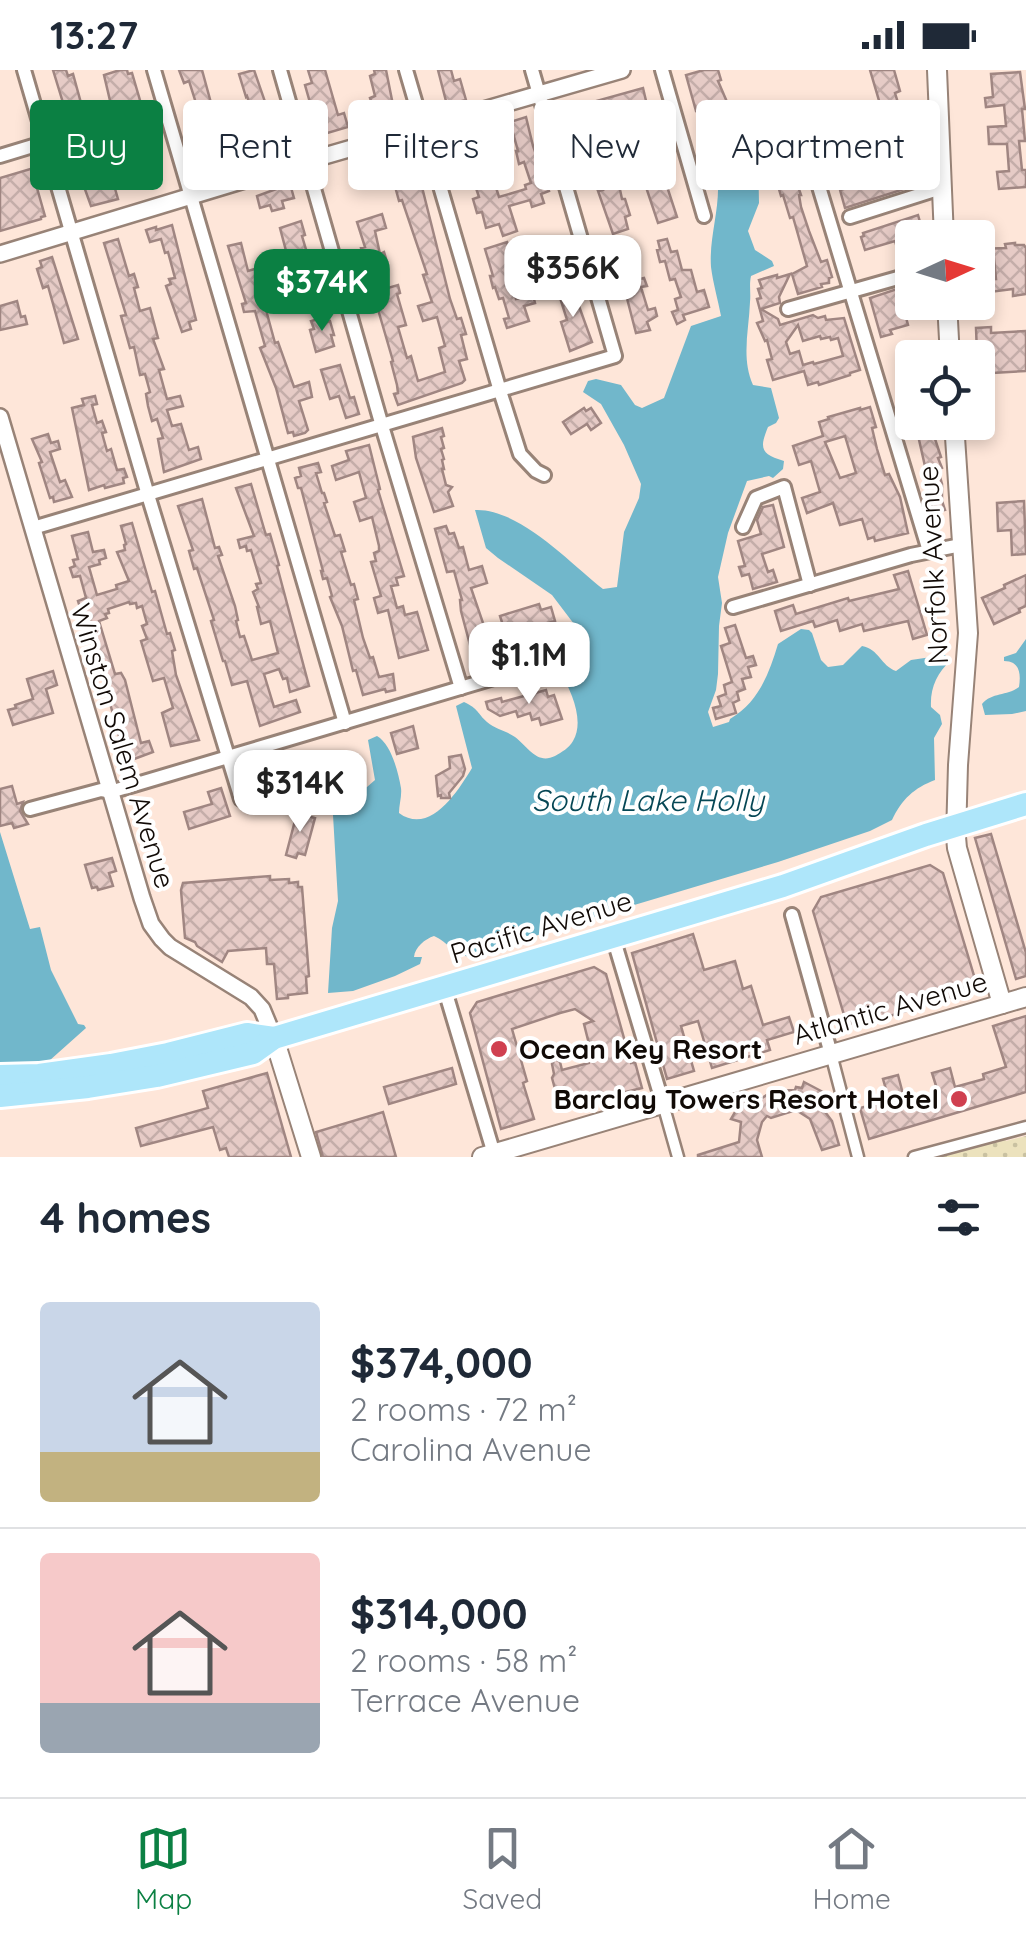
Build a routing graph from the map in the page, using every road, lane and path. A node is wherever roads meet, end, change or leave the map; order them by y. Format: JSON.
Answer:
{"nodes":[{"id":1,"x":154,"y":70,"type":"edge"},
{"id":2,"x":280,"y":70,"type":"edge"},
{"id":3,"x":406,"y":70,"type":"edge"},
{"id":4,"x":532,"y":70,"type":"edge"},
{"id":5,"x":622,"y":70,"type":"edge"},
{"id":6,"x":662,"y":70,"type":"edge"},
{"id":7,"x":937,"y":70,"type":"edge"},
{"id":8,"x":26,"y":76,"type":"edge"},
{"id":9,"x":539,"y":94,"type":"junction"},
{"id":10,"x":33,"y":100,"type":"edge"},
{"id":11,"x":289,"y":100,"type":"edge"},
{"id":12,"x":415,"y":100,"type":"edge"},
{"id":13,"x":514,"y":101,"type":"edge"},
{"id":14,"x":30,"y":147,"type":"edge"},
{"id":15,"x":0,"y":156,"type":"edge"},
{"id":16,"x":941,"y":188,"type":"junction"},
{"id":17,"x":60,"y":190,"type":"edge"},
{"id":18,"x":210,"y":190,"type":"edge"},
{"id":19,"x":315,"y":190,"type":"edge"},
{"id":20,"x":441,"y":190,"type":"edge"},
{"id":21,"x":820,"y":190,"type":"edge"},
{"id":22,"x":190,"y":196,"type":"junction"},
{"id":23,"x":704,"y":216,"type":"dead end"},
{"id":24,"x":850,"y":217,"type":"dead end"},
{"id":25,"x":943,"y":220,"type":"edge"},
{"id":26,"x":72,"y":230,"type":"junction"},
{"id":27,"x":0,"y":254,"type":"edge"},
{"id":28,"x":895,"y":278,"type":"edge"},
{"id":29,"x":849,"y":290,"type":"junction"},
{"id":30,"x":788,"y":309,"type":"dead end"},
{"id":31,"x":500,"y":391,"type":"junction"},
{"id":32,"x":0,"y":417,"type":"edge"},
{"id":33,"x":382,"y":426,"type":"junction"},
{"id":34,"x":955,"y":440,"type":"edge"},
{"id":35,"x":266,"y":460,"type":"junction"},
{"id":36,"x":544,"y":475,"type":"dead end"},
{"id":37,"x":148,"y":494,"type":"junction"},
{"id":38,"x":743,"y":526,"type":"dead end"},
{"id":39,"x":32,"y":528,"type":"junction"},
{"id":40,"x":961,"y":545,"type":"junction"},
{"id":41,"x":929,"y":551,"type":"junction"},
{"id":42,"x":810,"y":584,"type":"junction"},
{"id":43,"x":733,"y":607,"type":"dead end"},
{"id":44,"x":531,"y":667,"type":"dead end"},
{"id":45,"x":461,"y":688,"type":"junction"},
{"id":46,"x":344,"y":722,"type":"junction"},
{"id":47,"x":229,"y":757,"type":"junction"},
{"id":48,"x":110,"y":792,"type":"junction"},
{"id":49,"x":242,"y":799,"type":"dead end"},
{"id":50,"x":1026,"y":804,"type":"edge"},
{"id":51,"x":30,"y":809,"type":"dead end"},
{"id":52,"x":955,"y":825,"type":"junction"},
{"id":53,"x":792,"y":915,"type":"dead end"},
{"id":54,"x":613,"y":937,"type":"junction"},
{"id":55,"x":444,"y":987,"type":"junction"},
{"id":56,"x":1026,"y":997,"type":"edge"},
{"id":57,"x":1002,"y":1004,"type":"junction"},
{"id":58,"x":274,"y":1038,"type":"junction"},
{"id":59,"x":831,"y":1054,"type":"junction"},
{"id":60,"x":0,"y":1076,"type":"edge"},
{"id":61,"x":0,"y":1096,"type":"edge"},
{"id":62,"x":663,"y":1104,"type":"junction"},
{"id":63,"x":1026,"y":1127,"type":"edge"},
{"id":64,"x":490,"y":1156,"type":"edge"},
{"id":65,"x":310,"y":1157,"type":"edge"},
{"id":66,"x":678,"y":1157,"type":"edge"},
{"id":67,"x":858,"y":1157,"type":"edge"},
{"id":68,"x":914,"y":1157,"type":"edge"}],
"edges":[{"from":1,"to":22,"type":"street"},
{"from":2,"to":11,"type":"street"},
{"from":3,"to":12,"type":"street"},
{"from":4,"to":9,"type":"street"},
{"from":5,"to":9,"type":"street"},
{"from":6,"to":23,"type":"street"},
{"from":7,"to":16,"type":"main road"},
{"from":8,"to":10,"type":"street"},
{"from":9,"to":13,"type":"street"},
{"from":9,"to":31,"type":"street"},
{"from":14,"to":15,"type":"street"},
{"from":16,"to":24,"type":"street"},
{"from":16,"to":25,"type":"main road"},
{"from":17,"to":26,"type":"street"},
{"from":18,"to":22,"type":"street"},
{"from":19,"to":33,"type":"street"},
{"from":20,"to":31,"type":"street"},
{"from":21,"to":29,"type":"street"},
{"from":22,"to":26,"type":"street"},
{"from":22,"to":35,"type":"street"},
{"from":26,"to":27,"type":"street"},
{"from":26,"to":37,"type":"street"},
{"from":28,"to":29,"type":"street"},
{"from":29,"to":30,"type":"street"},
{"from":29,"to":41,"type":"street"},
{"from":31,"to":33,"type":"street"},
{"from":31,"to":36,"type":"street"},
{"from":32,"to":39,"type":"street","name":"Winston Salem Avenue"},
{"from":33,"to":35,"type":"street"},
{"from":33,"to":45,"type":"street"},
{"from":34,"to":40,"type":"main road","name":"Norfolk Avenue"},
{"from":35,"to":37,"type":"street"},
{"from":35,"to":46,"type":"street"},
{"from":37,"to":39,"type":"street"},
{"from":37,"to":47,"type":"street"},
{"from":38,"to":42,"type":"street"},
{"from":39,"to":48,"type":"street","name":"Winston Salem Avenue"},
{"from":40,"to":41,"type":"street"},
{"from":40,"to":52,"type":"main road","name":"Norfolk Avenue"},
{"from":41,"to":42,"type":"street"},
{"from":42,"to":43,"type":"street"},
{"from":44,"to":45,"type":"street"},
{"from":45,"to":46,"type":"street"},
{"from":46,"to":47,"type":"street"},
{"from":47,"to":48,"type":"street"},
{"from":47,"to":49,"type":"street"},
{"from":48,"to":51,"type":"street"},
{"from":48,"to":58,"type":"street","name":"Winston Salem Avenue"},
{"from":50,"to":52,"type":"highway","name":"Pacific Avenue"},
{"from":52,"to":54,"type":"highway","name":"Pacific Avenue"},
{"from":52,"to":57,"type":"main road","name":"Norfolk Avenue"},
{"from":53,"to":59,"type":"street"},
{"from":54,"to":55,"type":"highway","name":"Pacific Avenue"},
{"from":54,"to":62,"type":"street"},
{"from":55,"to":58,"type":"highway","name":"Pacific Avenue"},
{"from":55,"to":64,"type":"street"},
{"from":56,"to":57,"type":"main road","name":"Atlantic Avenue"},
{"from":57,"to":59,"type":"main road","name":"Atlantic Avenue"},
{"from":58,"to":60,"type":"highway"},
{"from":58,"to":61,"type":"highway","name":"Pacific Avenue"},
{"from":58,"to":65,"type":"main road"},
{"from":59,"to":62,"type":"main road","name":"Atlantic Avenue"},
{"from":59,"to":67,"type":"street"},
{"from":62,"to":64,"type":"main road","name":"Atlantic Avenue"},
{"from":62,"to":66,"type":"street"},
{"from":63,"to":68,"type":"street"}]}
